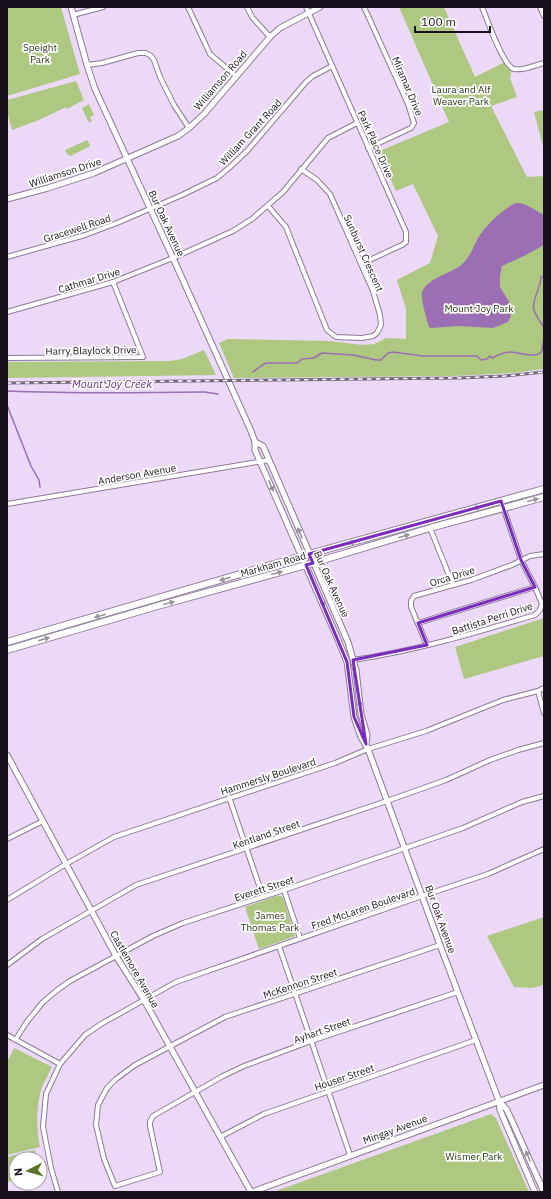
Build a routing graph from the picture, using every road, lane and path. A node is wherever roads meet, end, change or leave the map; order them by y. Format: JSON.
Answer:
{"nodes":[{"id":1,"x":71,"y":7,"type":"edge"},
{"id":2,"x":103,"y":7,"type":"edge"},
{"id":3,"x":188,"y":7,"type":"edge"},
{"id":4,"x":247,"y":7,"type":"edge"},
{"id":5,"x":320,"y":7,"type":"edge"},
{"id":6,"x":364,"y":7,"type":"edge"},
{"id":7,"x":482,"y":7,"type":"edge"},
{"id":8,"x":540,"y":7,"type":"edge"},
{"id":9,"x":307,"y":10,"type":"edge"},
{"id":10,"x":73,"y":15,"type":"junction"},
{"id":11,"x":544,"y":16,"type":"edge"},
{"id":12,"x":270,"y":36,"type":"junction"},
{"id":13,"x":544,"y":63,"type":"edge"},
{"id":14,"x":87,"y":65,"type":"junction"},
{"id":15,"x":332,"y":66,"type":"junction"},
{"id":16,"x":236,"y":76,"type":"junction"},
{"id":17,"x":358,"y":123,"type":"junction"},
{"id":18,"x":188,"y":128,"type":"junction"},
{"id":19,"x":368,"y":148,"type":"junction"},
{"id":20,"x":128,"y":158,"type":"junction"},
{"id":21,"x":301,"y":169,"type":"junction"},
{"id":22,"x":7,"y":199,"type":"edge"},
{"id":23,"x":268,"y":206,"type":"junction"},
{"id":24,"x":150,"y":208,"type":"junction"},
{"id":25,"x":7,"y":257,"type":"edge"},
{"id":26,"x":173,"y":258,"type":"junction"},
{"id":27,"x":361,"y":264,"type":"junction"},
{"id":28,"x":113,"y":282,"type":"junction"},
{"id":29,"x":7,"y":312,"type":"edge"},
{"id":30,"x":7,"y":358,"type":"edge"},
{"id":31,"x":255,"y":442,"type":"junction"},
{"id":32,"x":269,"y":460,"type":"junction"},
{"id":33,"x":260,"y":461,"type":"junction"},
{"id":34,"x":544,"y":489,"type":"edge"},
{"id":35,"x":544,"y":497,"type":"edge"},
{"id":36,"x":501,"y":501,"type":"junction"},
{"id":37,"x":7,"y":504,"type":"edge"},
{"id":38,"x":502,"y":508,"type":"junction"},
{"id":39,"x":430,"y":528,"type":"junction"},
{"id":40,"x":309,"y":554,"type":"junction"},
{"id":41,"x":544,"y":554,"type":"edge"},
{"id":42,"x":302,"y":556,"type":"junction"},
{"id":43,"x":521,"y":560,"type":"junction"},
{"id":44,"x":313,"y":563,"type":"junction"},
{"id":45,"x":306,"y":565,"type":"junction"},
{"id":46,"x":453,"y":584,"type":"junction"},
{"id":47,"x":535,"y":587,"type":"junction"},
{"id":48,"x":418,"y":623,"type":"junction"},
{"id":49,"x":7,"y":642,"type":"edge"},
{"id":50,"x":427,"y":646,"type":"junction"},
{"id":51,"x":7,"y":650,"type":"edge"},
{"id":52,"x":353,"y":660,"type":"junction"},
{"id":53,"x":544,"y":688,"type":"edge"},
{"id":54,"x":538,"y":691,"type":"junction"},
{"id":55,"x":544,"y":713,"type":"edge"},
{"id":56,"x":544,"y":743,"type":"edge"},
{"id":57,"x":366,"y":744,"type":"junction"},
{"id":58,"x":368,"y":750,"type":"junction"},
{"id":59,"x":7,"y":755,"type":"edge"},
{"id":60,"x":544,"y":796,"type":"edge"},
{"id":61,"x":229,"y":798,"type":"junction"},
{"id":62,"x":387,"y":801,"type":"junction"},
{"id":63,"x":43,"y":820,"type":"junction"},
{"id":64,"x":7,"y":839,"type":"edge"},
{"id":65,"x":246,"y":848,"type":"junction"},
{"id":66,"x":405,"y":848,"type":"junction"},
{"id":67,"x":544,"y":849,"type":"edge"},
{"id":68,"x":66,"y":864,"type":"junction"},
{"id":69,"x":284,"y":890,"type":"junction"},
{"id":70,"x":422,"y":896,"type":"junction"},
{"id":71,"x":263,"y":897,"type":"junction"},
{"id":72,"x":7,"y":900,"type":"edge"},
{"id":73,"x":91,"y":911,"type":"junction"},
{"id":74,"x":300,"y":938,"type":"junction"},
{"id":75,"x":440,"y":945,"type":"junction"},
{"id":76,"x":279,"y":946,"type":"junction"},
{"id":77,"x":116,"y":956,"type":"junction"},
{"id":78,"x":7,"y":965,"type":"edge"},
{"id":79,"x":458,"y":992,"type":"junction"},
{"id":80,"x":295,"y":994,"type":"junction"},
{"id":81,"x":144,"y":1000,"type":"junction"},
{"id":82,"x":7,"y":1035,"type":"edge"},
{"id":83,"x":16,"y":1039,"type":"junction"},
{"id":84,"x":476,"y":1040,"type":"junction"},
{"id":85,"x":311,"y":1041,"type":"junction"},
{"id":86,"x":169,"y":1046,"type":"junction"},
{"id":87,"x":60,"y":1064,"type":"junction"},
{"id":88,"x":544,"y":1085,"type":"edge"},
{"id":89,"x":328,"y":1091,"type":"junction"},
{"id":90,"x":195,"y":1093,"type":"junction"},
{"id":91,"x":499,"y":1101,"type":"junction"},
{"id":92,"x":220,"y":1137,"type":"junction"},
{"id":93,"x":350,"y":1155,"type":"junction"},
{"id":94,"x":58,"y":1192,"type":"edge"},
{"id":95,"x":251,"y":1192,"type":"edge"},
{"id":96,"x":535,"y":1192,"type":"edge"},
{"id":97,"x":544,"y":1192,"type":"edge"}],
"edges":[{"from":1,"to":10,"type":"street","name":"Bur Oak Avenue"},
{"from":2,"to":10,"type":"street"},
{"from":3,"to":16,"type":"street"},
{"from":4,"to":12,"type":"street"},
{"from":5,"to":9,"type":"street","name":"Williamson Road"},
{"from":6,"to":19,"type":"street","name":"Miramar Drive"},
{"from":7,"to":13,"type":"street"},
{"from":8,"to":11,"type":"street"},
{"from":9,"to":12,"type":"street","name":"Williamson Road"},
{"from":9,"to":15,"type":"street","name":"Park Place Drive"},
{"from":10,"to":14,"type":"street","name":"Bur Oak Avenue"},
{"from":12,"to":16,"type":"street","name":"Williamson Road"},
{"from":14,"to":18,"type":"street"},
{"from":14,"to":20,"type":"street","name":"Bur Oak Avenue"},
{"from":15,"to":17,"type":"street","name":"Park Place Drive"},
{"from":15,"to":24,"type":"street","name":"William Grant Road"},
{"from":16,"to":18,"type":"street","name":"Williamson Road"},
{"from":17,"to":19,"type":"street","name":"Park Place Drive"},
{"from":17,"to":21,"type":"street","name":"Cathmar Drive"},
{"from":18,"to":20,"type":"street","name":"Williamson Road"},
{"from":19,"to":27,"type":"street","name":"Park Place Drive"},
{"from":20,"to":22,"type":"street","name":"Williamson Drive"},
{"from":20,"to":24,"type":"street","name":"Bur Oak Avenue"},
{"from":21,"to":23,"type":"street","name":"Cathmar Drive"},
{"from":21,"to":27,"type":"street","name":"Sunburst Crescent"},
{"from":23,"to":26,"type":"street","name":"Cathmar Drive"},
{"from":23,"to":27,"type":"street","name":"Sunburst Crescent"},
{"from":24,"to":25,"type":"street","name":"Gracewell Road"},
{"from":24,"to":26,"type":"street","name":"Bur Oak Avenue"},
{"from":26,"to":28,"type":"street","name":"Cathmar Drive"},
{"from":26,"to":31,"type":"street","name":"Bur Oak Avenue"},
{"from":28,"to":29,"type":"street","name":"Cathmar Drive"},
{"from":28,"to":30,"type":"street","name":"Harry Blaylock Drive"},
{"from":31,"to":32,"type":"street","name":"Bur Oak Avenue"},
{"from":31,"to":33,"type":"street","name":"Bur Oak Avenue"},
{"from":32,"to":33,"type":"street","name":"Anderson Avenue"},
{"from":40,"to":32,"type":"street","name":"Bur Oak Avenue","one_way":true},
{"from":33,"to":37,"type":"street","name":"Anderson Avenue"},
{"from":33,"to":42,"type":"street","name":"Bur Oak Avenue","one_way":true},
{"from":34,"to":36,"type":"main road","name":"Markham Road"},
{"from":38,"to":35,"type":"main road","name":"Markham Road","one_way":true},
{"from":36,"to":38,"type":"street","name":"Battista Perri Drive"},
{"from":36,"to":40,"type":"main road","name":"Markham Road","one_way":true},
{"from":38,"to":39,"type":"main road","name":"Markham Road"},
{"from":38,"to":43,"type":"street","name":"Battista Perri Drive"},
{"from":44,"to":39,"type":"main road","name":"Markham Road","one_way":true},
{"from":39,"to":46,"type":"street"},
{"from":40,"to":42,"type":"main road","name":"Markham Road"},
{"from":40,"to":44,"type":"street","name":"Bur Oak Avenue"},
{"from":41,"to":43,"type":"street","name":"Orca Drive"},
{"from":42,"to":45,"type":"street","name":"Bur Oak Avenue"},
{"from":42,"to":49,"type":"main road","name":"Markham Road","one_way":true},
{"from":43,"to":46,"type":"street","name":"Orca Drive"},
{"from":43,"to":47,"type":"street","name":"Battista Perri Drive"},
{"from":44,"to":45,"type":"main road","name":"Markham Road"},
{"from":44,"to":52,"type":"street","name":"Bur Oak Avenue"},
{"from":51,"to":45,"type":"main road","name":"Markham Road","one_way":true},
{"from":45,"to":57,"type":"street","name":"Bur Oak Avenue","one_way":true},
{"from":46,"to":48,"type":"street","name":"Orca Drive"},
{"from":47,"to":48,"type":"street"},
{"from":47,"to":50,"type":"street","name":"Battista Perri Drive"},
{"from":48,"to":50,"type":"street"},
{"from":50,"to":52,"type":"street","name":"Battista Perri Drive"},
{"from":57,"to":52,"type":"street","name":"Bur Oak Avenue","one_way":true},
{"from":53,"to":54,"type":"street","name":"Hammersly Boulevard"},
{"from":54,"to":55,"type":"street"},
{"from":54,"to":58,"type":"street","name":"Hammersly Boulevard"},
{"from":56,"to":62,"type":"street","name":"Kentland Street"},
{"from":57,"to":58,"type":"street","name":"Bur Oak Avenue"},
{"from":58,"to":61,"type":"street","name":"Hammersly Boulevard"},
{"from":58,"to":62,"type":"street","name":"Bur Oak Avenue"},
{"from":59,"to":63,"type":"street","name":"Castlemore Avenue"},
{"from":60,"to":66,"type":"street","name":"Everett Street"},
{"from":61,"to":65,"type":"street"},
{"from":61,"to":68,"type":"street","name":"Hammersly Boulevard"},
{"from":62,"to":65,"type":"street","name":"Kentland Street"},
{"from":62,"to":66,"type":"street","name":"Bur Oak Avenue"},
{"from":63,"to":64,"type":"street"},
{"from":63,"to":68,"type":"street","name":"Castlemore Avenue"},
{"from":65,"to":71,"type":"street"},
{"from":65,"to":73,"type":"street","name":"Kentland Street"},
{"from":66,"to":69,"type":"street","name":"Everett Street"},
{"from":66,"to":70,"type":"street","name":"Bur Oak Avenue"},
{"from":67,"to":70,"type":"street","name":"Fred McLaren Boulevard"},
{"from":68,"to":72,"type":"street","name":"Hammersly Boulevard"},
{"from":68,"to":73,"type":"street","name":"Castlemore Avenue"},
{"from":69,"to":71,"type":"street","name":"Everett Street"},
{"from":69,"to":74,"type":"street"},
{"from":70,"to":74,"type":"street","name":"Fred McLaren Boulevard"},
{"from":70,"to":75,"type":"street","name":"Bur Oak Avenue"},
{"from":71,"to":77,"type":"street","name":"Everett Street"},
{"from":73,"to":77,"type":"street","name":"Castlemore Avenue"},
{"from":73,"to":78,"type":"street","name":"Kentland Street"},
{"from":74,"to":76,"type":"street","name":"Fred McLaren Boulevard"},
{"from":75,"to":79,"type":"street","name":"Bur Oak Avenue"},
{"from":75,"to":80,"type":"street","name":"McKennon Street"},
{"from":76,"to":80,"type":"street"},
{"from":76,"to":81,"type":"street","name":"Fred McLaren Boulevard"},
{"from":77,"to":81,"type":"street","name":"Castlemore Avenue"},
{"from":77,"to":83,"type":"street","name":"Everett Street"},
{"from":79,"to":84,"type":"street","name":"Bur Oak Avenue"},
{"from":79,"to":85,"type":"street","name":"Ayhart Street"},
{"from":80,"to":85,"type":"street"},
{"from":80,"to":86,"type":"street","name":"McKennon Street"},
{"from":81,"to":86,"type":"street","name":"Castlemore Avenue"},
{"from":81,"to":87,"type":"street","name":"Fred McLaren Boulevard"},
{"from":82,"to":83,"type":"street"},
{"from":83,"to":87,"type":"street"},
{"from":84,"to":89,"type":"street","name":"Houser Street"},
{"from":84,"to":91,"type":"street","name":"Bur Oak Avenue"},
{"from":85,"to":89,"type":"street"},
{"from":85,"to":90,"type":"street","name":"Ayhart Street"},
{"from":86,"to":90,"type":"street","name":"Castlemore Avenue"},
{"from":86,"to":90,"type":"street","name":"McKennon Street"},
{"from":87,"to":94,"type":"street","name":"Fred McLaren Boulevard"},
{"from":88,"to":91,"type":"street","name":"Mingay Avenue"},
{"from":89,"to":92,"type":"street","name":"Houser Street"},
{"from":89,"to":93,"type":"street"},
{"from":90,"to":92,"type":"street","name":"Castlemore Avenue"},
{"from":91,"to":93,"type":"street","name":"Mingay Avenue"},
{"from":91,"to":96,"type":"street","name":"Bur Oak Avenue"},
{"from":97,"to":91,"type":"street","name":"Bur Oak Avenue","one_way":true},
{"from":92,"to":95,"type":"street","name":"Castlemore Avenue"},
{"from":93,"to":95,"type":"street","name":"Mingay Avenue"}]}
